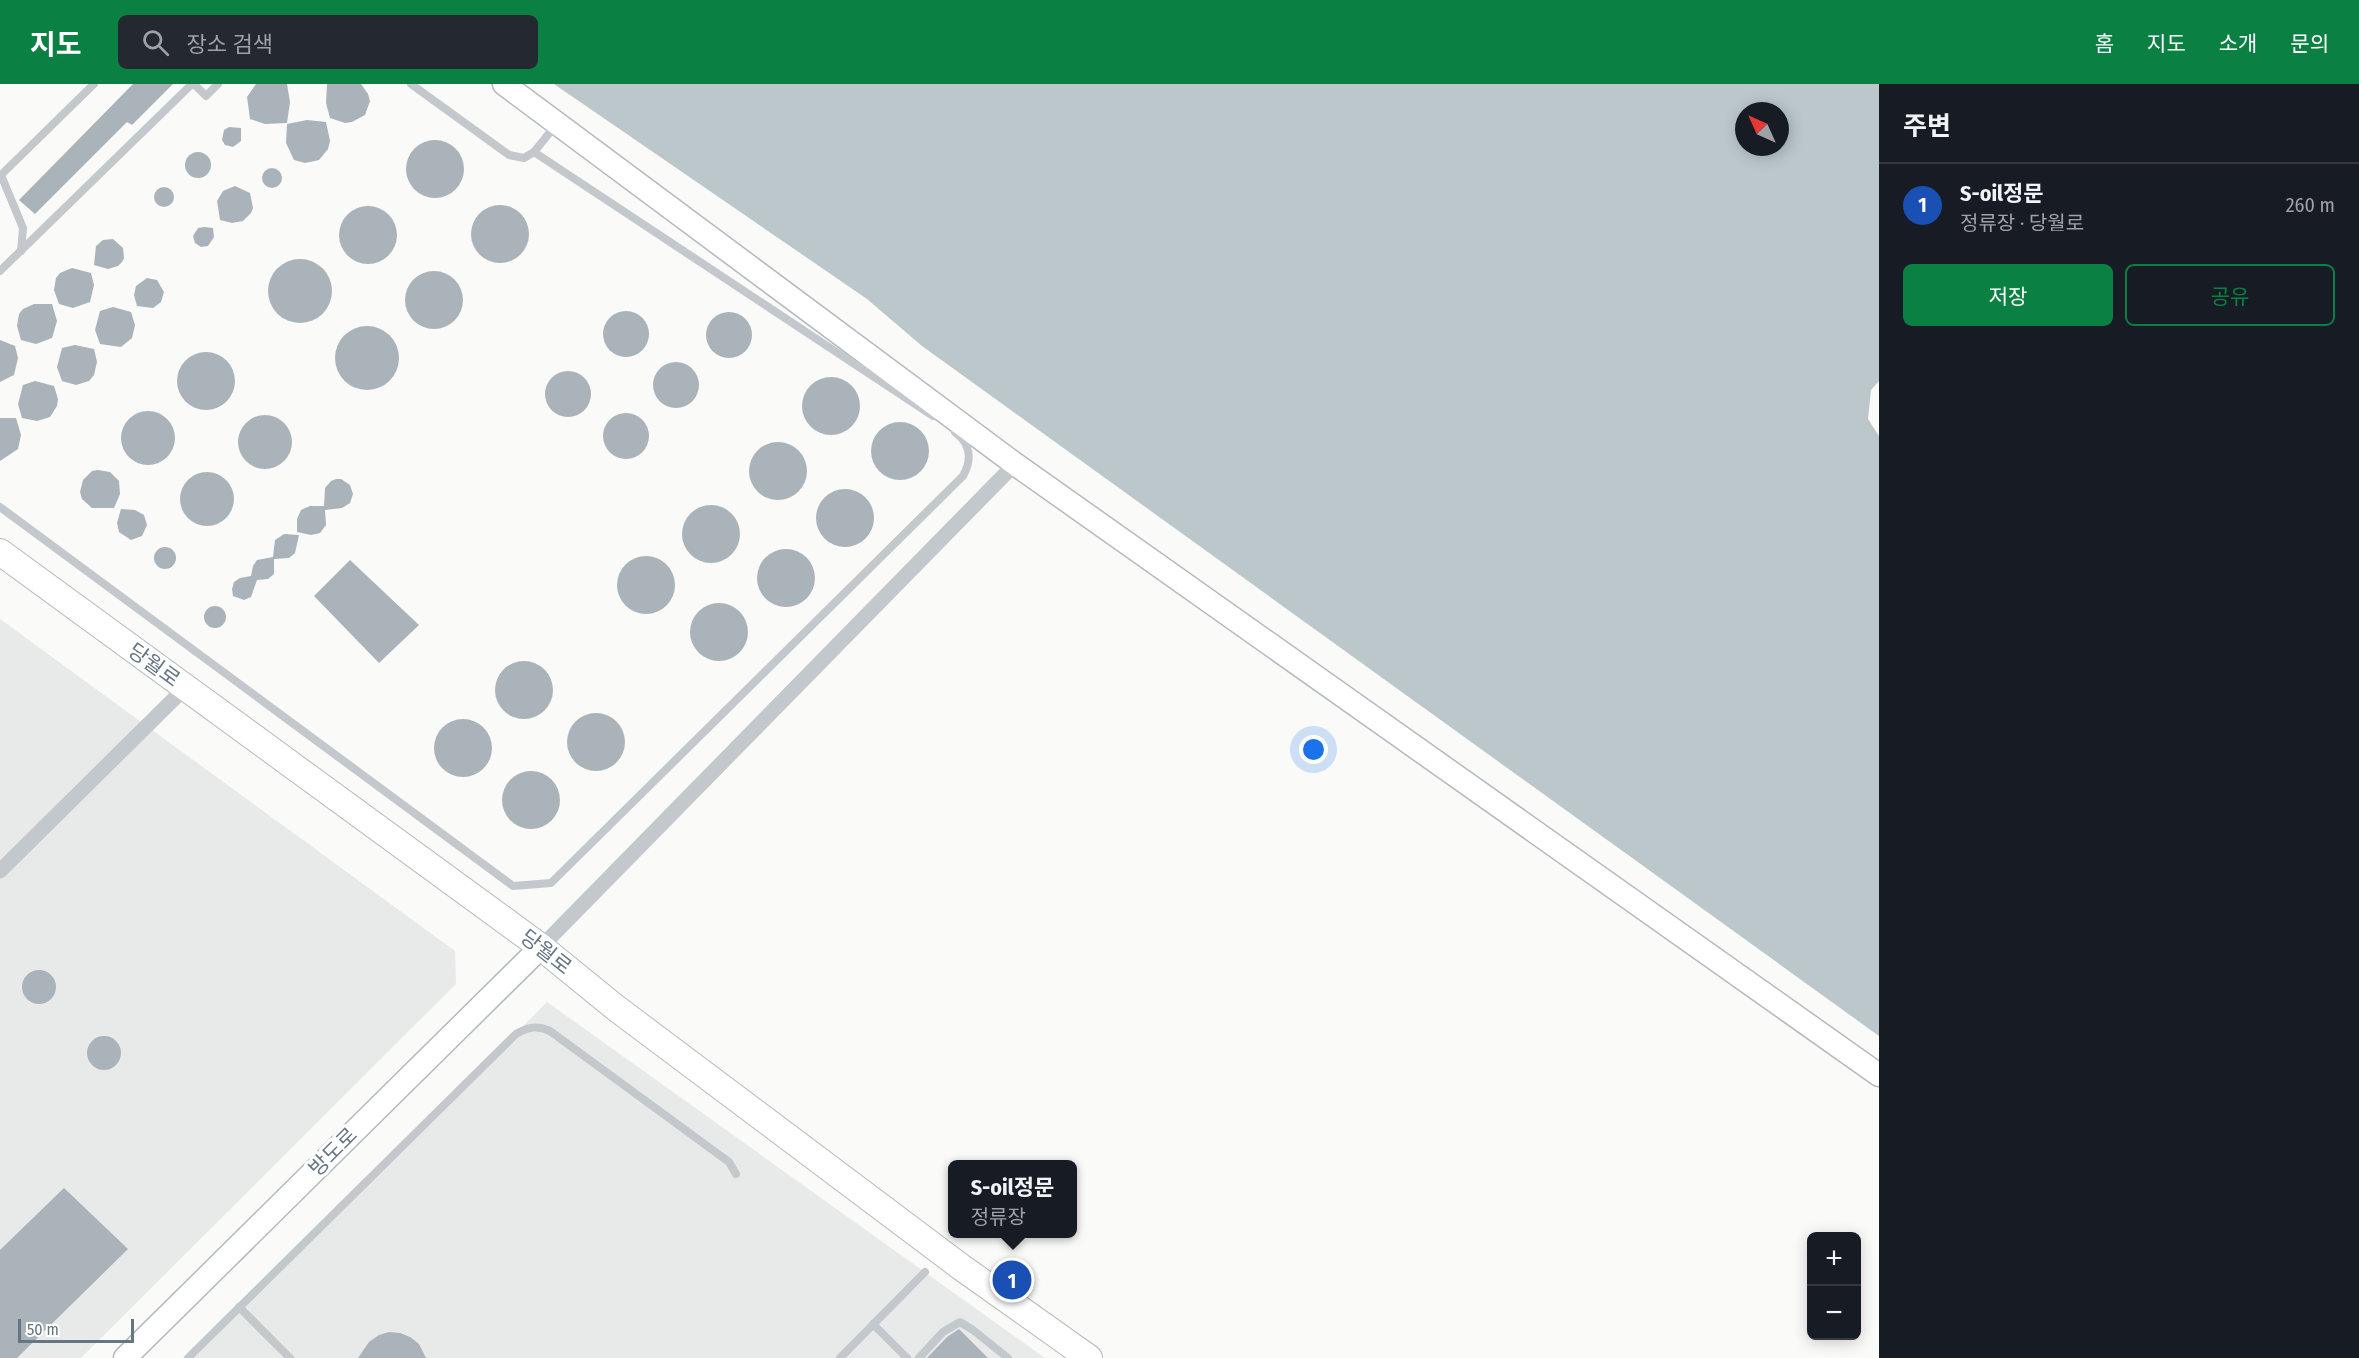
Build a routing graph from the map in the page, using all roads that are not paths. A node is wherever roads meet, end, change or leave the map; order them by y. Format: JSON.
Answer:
{"nodes":[{"id":1,"x":94,"y":84,"type":"edge"},
{"id":2,"x":193,"y":84,"type":"edge"},
{"id":3,"x":218,"y":84,"type":"edge"},
{"id":4,"x":411,"y":84,"type":"edge"},
{"id":5,"x":504,"y":84,"type":"edge"},
{"id":6,"x":557,"y":123,"type":"junction"},
{"id":7,"x":534,"y":152,"type":"junction"},
{"id":8,"x":21,"y":251,"type":"junction"},
{"id":9,"x":0,"y":272,"type":"edge"},
{"id":10,"x":941,"y":422,"type":"dead end"},
{"id":11,"x":950,"y":428,"type":"dead end"},
{"id":12,"x":1015,"y":464,"type":"junction"},
{"id":13,"x":0,"y":507,"type":"edge"},
{"id":14,"x":0,"y":552,"type":"edge"},
{"id":15,"x":185,"y":688,"type":"junction"},
{"id":16,"x":0,"y":871,"type":"edge"},
{"id":17,"x":541,"y":947,"type":"junction"},
{"id":18,"x":1879,"y":1075,"type":"edge"},
{"id":19,"x":736,"y":1174,"type":"dead end"},
{"id":20,"x":925,"y":1272,"type":"dead end"},
{"id":21,"x":239,"y":1306,"type":"junction"},
{"id":22,"x":873,"y":1324,"type":"junction"},
{"id":23,"x":125,"y":1358,"type":"edge"},
{"id":24,"x":188,"y":1358,"type":"edge"},
{"id":25,"x":290,"y":1358,"type":"edge"},
{"id":26,"x":840,"y":1358,"type":"edge"},
{"id":27,"x":907,"y":1358,"type":"edge"},
{"id":28,"x":919,"y":1358,"type":"edge"},
{"id":29,"x":1008,"y":1358,"type":"edge"},
{"id":30,"x":1089,"y":1358,"type":"edge"}],
"edges":[{"from":1,"to":8,"type":"lane"},
{"from":2,"to":3,"type":"lane"},
{"from":2,"to":8,"type":"lane"},
{"from":4,"to":7,"type":"lane"},
{"from":5,"to":6,"type":"main road"},
{"from":6,"to":7,"type":"lane"},
{"from":6,"to":12,"type":"main road"},
{"from":7,"to":10,"type":"lane"},
{"from":8,"to":9,"type":"lane"},
{"from":11,"to":13,"type":"lane"},
{"from":12,"to":17,"type":"street"},
{"from":12,"to":18,"type":"main road"},
{"from":14,"to":15,"type":"main road","name":"당월로"},
{"from":15,"to":16,"type":"street"},
{"from":15,"to":17,"type":"main road","name":"당월로"},
{"from":17,"to":23,"type":"main road","name":"방도로"},
{"from":17,"to":30,"type":"main road","name":"당월로"},
{"from":19,"to":21,"type":"lane"},
{"from":20,"to":22,"type":"lane"},
{"from":21,"to":24,"type":"lane"},
{"from":21,"to":25,"type":"lane"},
{"from":22,"to":26,"type":"lane"},
{"from":22,"to":27,"type":"lane"},
{"from":28,"to":29,"type":"lane"}]}
